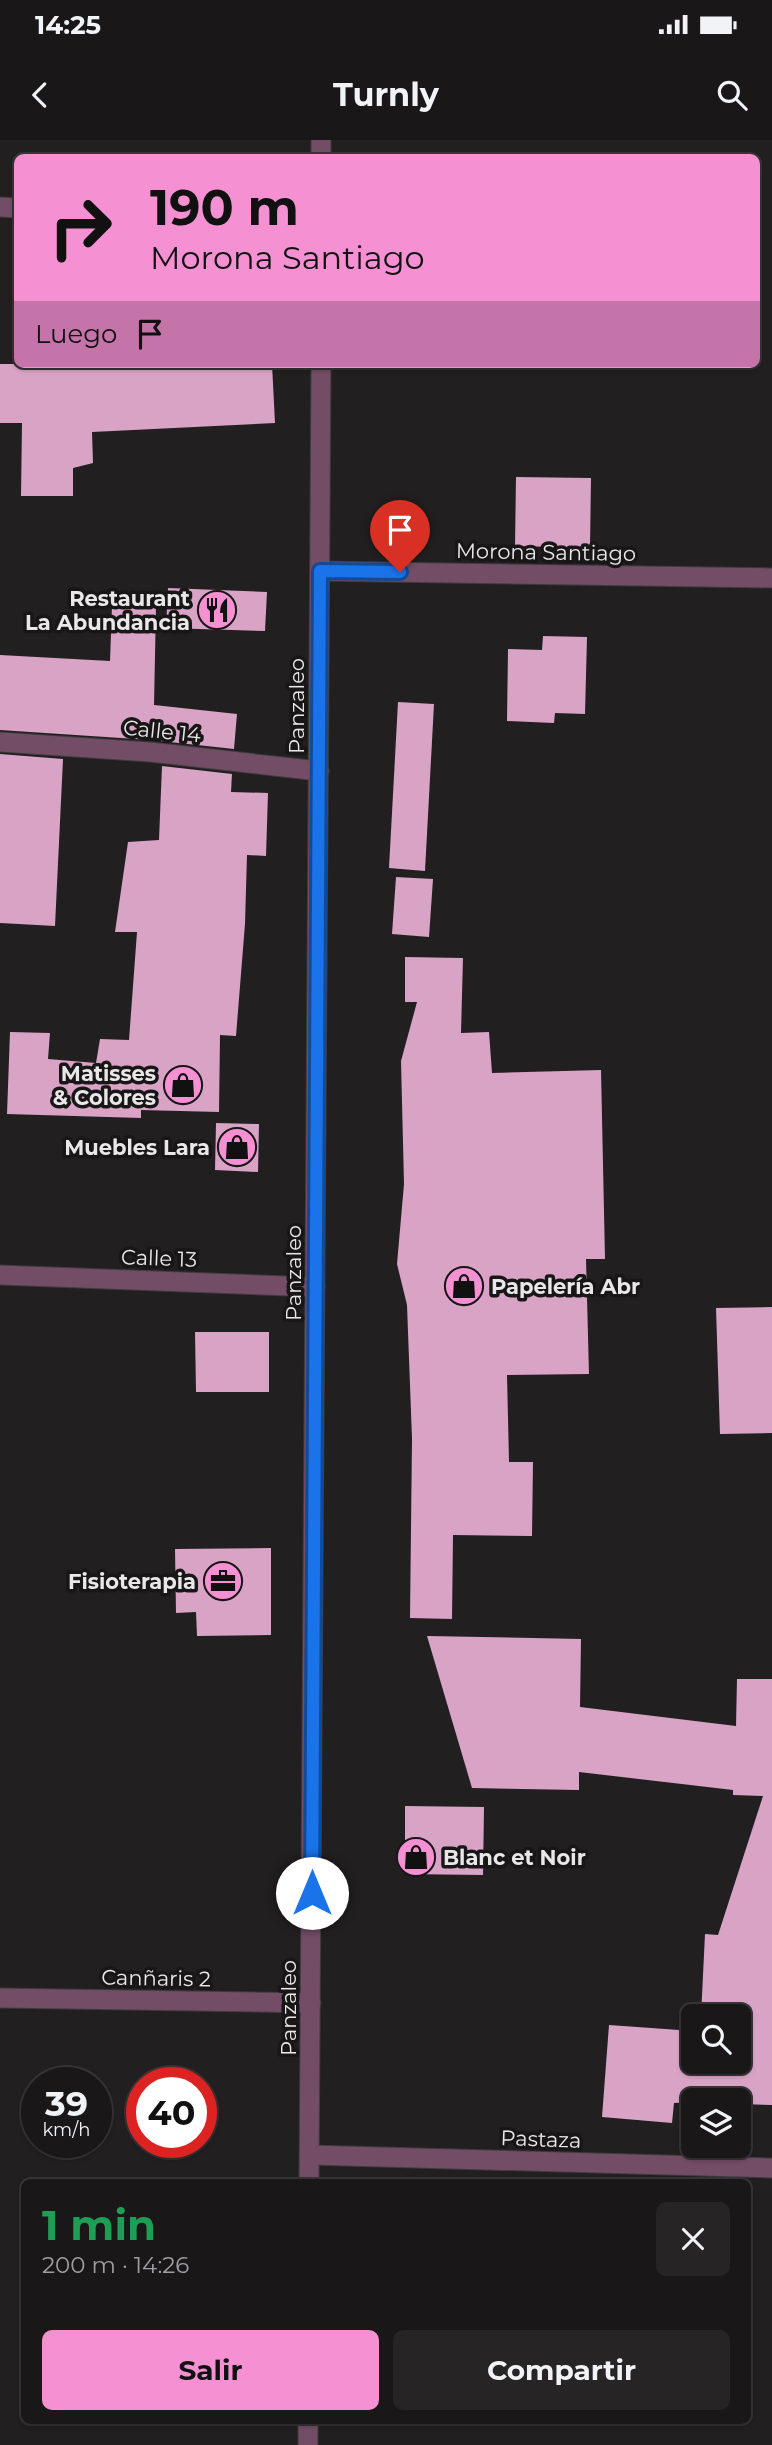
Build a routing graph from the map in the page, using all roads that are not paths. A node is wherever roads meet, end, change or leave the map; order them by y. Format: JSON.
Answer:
{"nodes":[{"id":1,"x":321,"y":368,"type":"edge"},
{"id":2,"x":320,"y":571,"type":"junction"},
{"id":3,"x":772,"y":578,"type":"edge"},
{"id":4,"x":0,"y":742,"type":"edge"},
{"id":5,"x":319,"y":771,"type":"junction"},
{"id":6,"x":0,"y":1275,"type":"edge"},
{"id":7,"x":315,"y":1287,"type":"junction"},
{"id":8,"x":0,"y":1998,"type":"edge"},
{"id":9,"x":311,"y":2003,"type":"junction"},
{"id":10,"x":310,"y":2155,"type":"junction"},
{"id":11,"x":772,"y":2168,"type":"edge"},
{"id":12,"x":309,"y":2179,"type":"edge"},
{"id":13,"x":308,"y":2424,"type":"edge"},
{"id":14,"x":308,"y":2445,"type":"edge"}],
"edges":[{"from":1,"to":2,"type":"street","name":"Panzaleo"},
{"from":2,"to":3,"type":"street","name":"Morona Santiago"},
{"from":2,"to":5,"type":"street","name":"Panzaleo"},
{"from":4,"to":5,"type":"street","name":"Calle 14"},
{"from":5,"to":7,"type":"street","name":"Panzaleo"},
{"from":6,"to":7,"type":"street","name":"Calle 13"},
{"from":7,"to":9,"type":"street","name":"Panzaleo"},
{"from":8,"to":9,"type":"street","name":"Canñaris 2"},
{"from":9,"to":10,"type":"street","name":"Panzaleo"},
{"from":10,"to":11,"type":"street","name":"Pastaza"},
{"from":10,"to":12,"type":"street","name":"Panzaleo"},
{"from":13,"to":14,"type":"street"}]}
